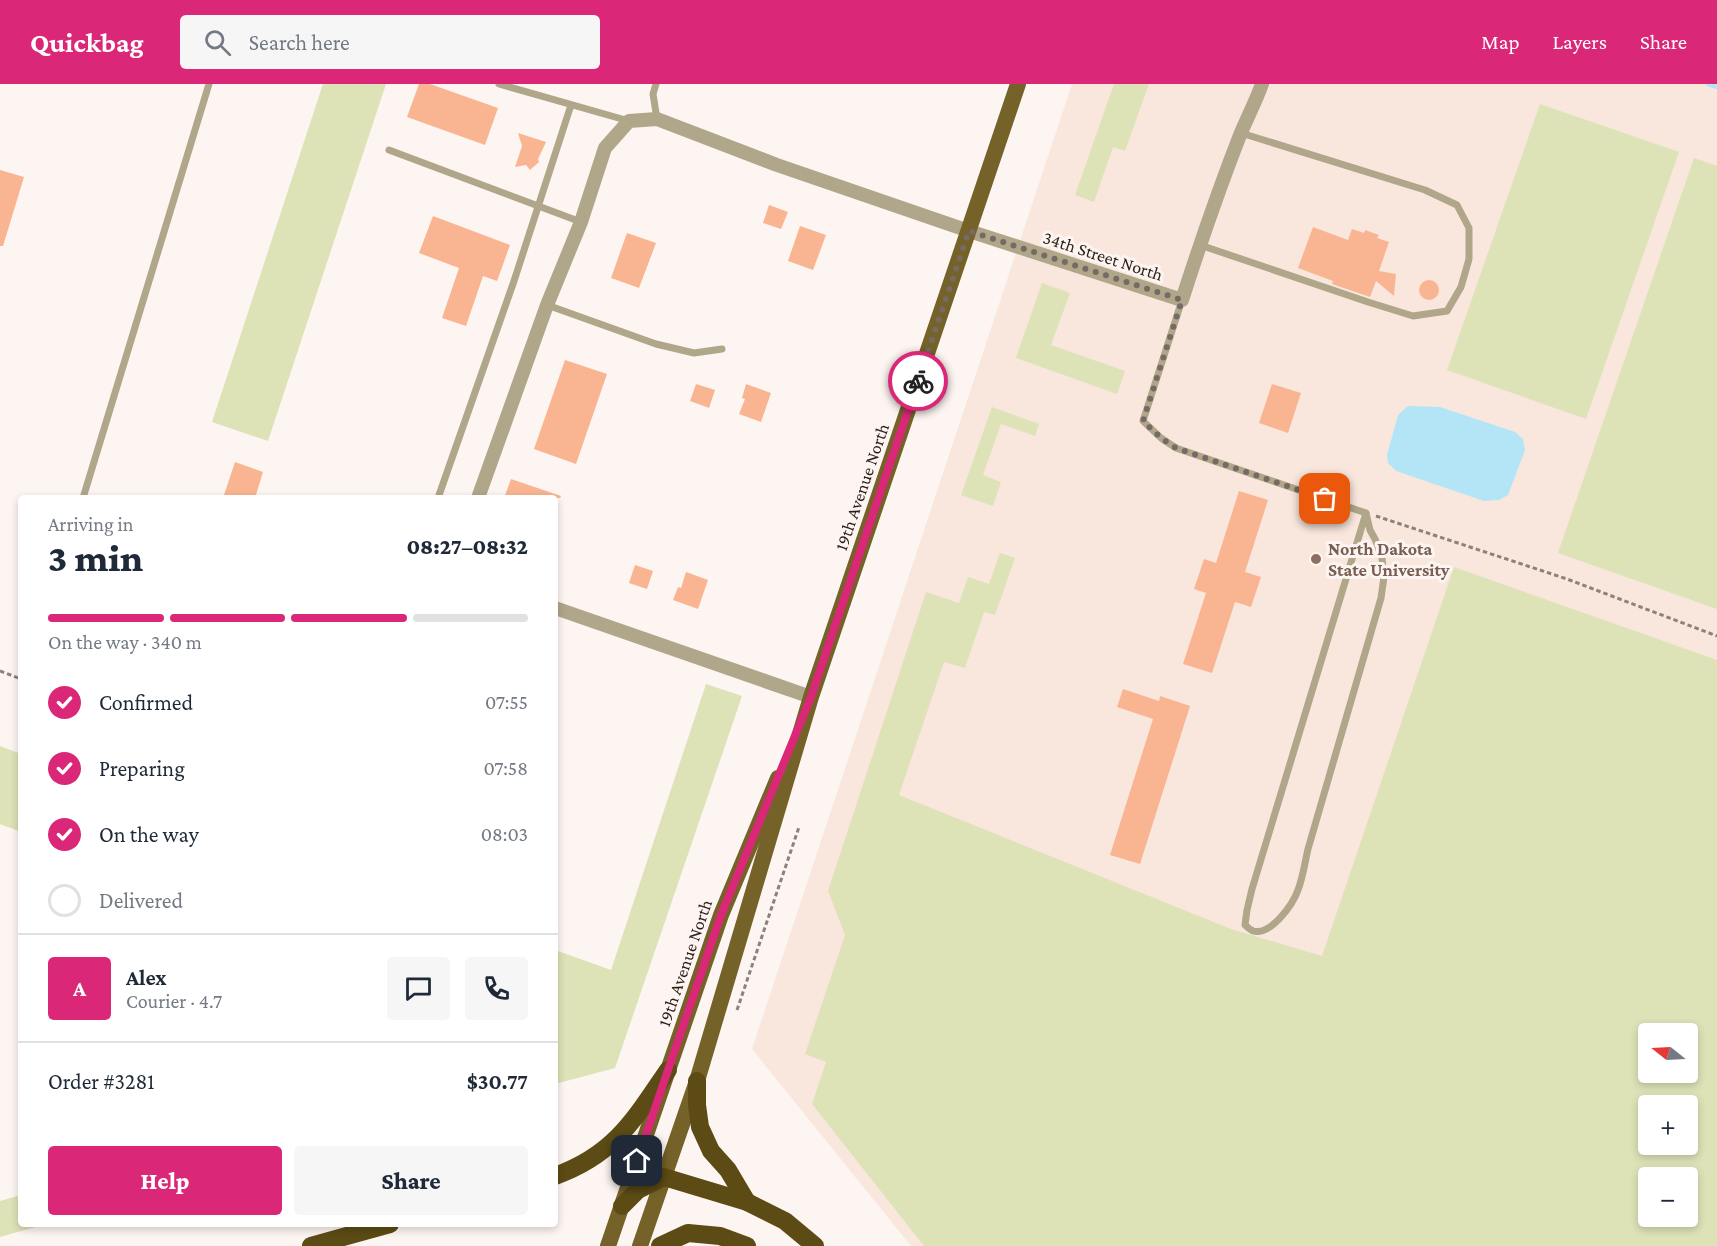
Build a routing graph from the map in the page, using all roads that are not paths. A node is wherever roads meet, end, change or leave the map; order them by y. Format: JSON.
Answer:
{"nodes":[{"id":1,"x":209,"y":84,"type":"edge"},
{"id":2,"x":499,"y":84,"type":"edge"},
{"id":3,"x":656,"y":84,"type":"edge"},
{"id":4,"x":1018,"y":84,"type":"edge"},
{"id":5,"x":1262,"y":84,"type":"edge"},
{"id":6,"x":571,"y":105,"type":"junction"},
{"id":7,"x":657,"y":119,"type":"junction"},
{"id":8,"x":629,"y":121,"type":"junction"},
{"id":9,"x":1241,"y":133,"type":"junction"},
{"id":10,"x":389,"y":150,"type":"dead end"},
{"id":11,"x":538,"y":206,"type":"junction"},
{"id":12,"x":581,"y":222,"type":"junction"},
{"id":13,"x":969,"y":231,"type":"junction"},
{"id":14,"x":1200,"y":244,"type":"junction"},
{"id":15,"x":1182,"y":300,"type":"junction"},
{"id":16,"x":547,"y":305,"type":"junction"},
{"id":17,"x":722,"y":349,"type":"dead end"},
{"id":18,"x":84,"y":495,"type":"edge"},
{"id":19,"x":439,"y":495,"type":"edge"},
{"id":20,"x":479,"y":495,"type":"edge"},
{"id":21,"x":1366,"y":513,"type":"junction"},
{"id":22,"x":558,"y":609,"type":"edge"},
{"id":23,"x":811,"y":697,"type":"junction"},
{"id":24,"x":668,"y":1070,"type":"junction"},
{"id":25,"x":697,"y":1081,"type":"junction"},
{"id":26,"x":558,"y":1175,"type":"edge"},
{"id":27,"x":664,"y":1177,"type":"junction"},
{"id":28,"x":747,"y":1202,"type":"junction"},
{"id":29,"x":622,"y":1206,"type":"junction"},
{"id":30,"x":379,"y":1227,"type":"edge"},
{"id":31,"x":311,"y":1246,"type":"edge"},
{"id":32,"x":608,"y":1246,"type":"edge"},
{"id":33,"x":640,"y":1246,"type":"edge"},
{"id":34,"x":660,"y":1246,"type":"edge"},
{"id":35,"x":747,"y":1246,"type":"edge"},
{"id":36,"x":815,"y":1246,"type":"edge"}],
"edges":[{"from":1,"to":18,"type":"lane"},
{"from":2,"to":6,"type":"lane"},
{"from":3,"to":7,"type":"lane"},
{"from":4,"to":13,"type":"main road","name":"19th Avenue North"},
{"from":5,"to":9,"type":"street"},
{"from":6,"to":8,"type":"lane"},
{"from":6,"to":11,"type":"lane"},
{"from":7,"to":8,"type":"street"},
{"from":7,"to":13,"type":"street","name":"34th Street North"},
{"from":8,"to":12,"type":"street"},
{"from":9,"to":14,"type":"street"},
{"from":9,"to":14,"type":"lane"},
{"from":10,"to":11,"type":"lane"},
{"from":11,"to":12,"type":"lane"},
{"from":11,"to":19,"type":"lane"},
{"from":12,"to":16,"type":"street"},
{"from":13,"to":15,"type":"street","name":"34th Street North"},
{"from":13,"to":23,"type":"main road","name":"19th Avenue North"},
{"from":14,"to":15,"type":"street"},
{"from":15,"to":21,"type":"lane","name":"34th Street North"},
{"from":16,"to":17,"type":"lane"},
{"from":16,"to":20,"type":"street"},
{"from":21,"to":21,"type":"lane"},
{"from":22,"to":23,"type":"street"},
{"from":23,"to":24,"type":"main road","name":"19th Avenue North"},
{"from":23,"to":25,"type":"main road","name":"19th Avenue North"},
{"from":24,"to":26,"type":"highway"},
{"from":24,"to":29,"type":"main road","name":"19th Avenue North"},
{"from":25,"to":27,"type":"main road","name":"19th Avenue North"},
{"from":25,"to":28,"type":"highway"},
{"from":27,"to":28,"type":"highway"},
{"from":27,"to":29,"type":"highway"},
{"from":27,"to":33,"type":"main road","name":"19th Avenue North"},
{"from":28,"to":36,"type":"highway"},
{"from":29,"to":32,"type":"main road","name":"19th Avenue North"},
{"from":30,"to":31,"type":"highway"},
{"from":34,"to":35,"type":"highway"}]}
